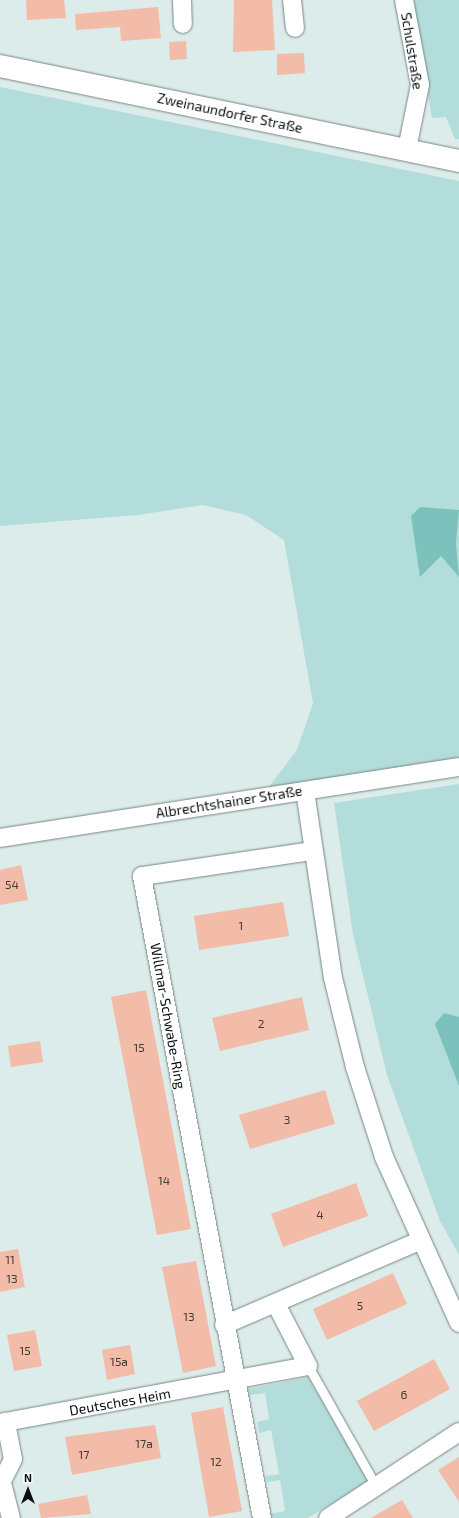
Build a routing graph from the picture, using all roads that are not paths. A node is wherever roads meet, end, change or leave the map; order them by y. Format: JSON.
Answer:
{"nodes":[{"id":1,"x":182,"y":0,"type":"edge"},
{"id":2,"x":292,"y":0,"type":"edge"},
{"id":3,"x":404,"y":0,"type":"edge"},
{"id":4,"x":183,"y":24,"type":"dead end"},
{"id":5,"x":295,"y":28,"type":"dead end"},
{"id":6,"x":0,"y":66,"type":"edge"},
{"id":7,"x":407,"y":149,"type":"junction"},
{"id":8,"x":459,"y":161,"type":"edge"},
{"id":9,"x":459,"y":767,"type":"edge"},
{"id":10,"x":305,"y":791,"type":"junction"},
{"id":11,"x":0,"y":838,"type":"edge"},
{"id":12,"x":312,"y":851,"type":"junction"},
{"id":13,"x":419,"y":1241,"type":"junction"},
{"id":14,"x":276,"y":1304,"type":"junction"},
{"id":15,"x":459,"y":1322,"type":"edge"},
{"id":16,"x":224,"y":1325,"type":"junction"},
{"id":17,"x":308,"y":1366,"type":"junction"},
{"id":18,"x":235,"y":1382,"type":"junction"},
{"id":19,"x":3,"y":1422,"type":"edge"},
{"id":20,"x":459,"y":1432,"type":"edge"},
{"id":21,"x":1,"y":1478,"type":"edge"},
{"id":22,"x":377,"y":1488,"type":"junction"},
{"id":23,"x":11,"y":1518,"type":"edge"},
{"id":24,"x":262,"y":1518,"type":"edge"},
{"id":25,"x":328,"y":1518,"type":"edge"}],
"edges":[{"from":1,"to":4,"type":"street"},
{"from":2,"to":5,"type":"street"},
{"from":3,"to":7,"type":"street","name":"Schulstraße"},
{"from":6,"to":7,"type":"street","name":"Zweinaundorfer Straße"},
{"from":7,"to":8,"type":"street","name":"Zweinaundorfer Straße"},
{"from":9,"to":10,"type":"street","name":"Albrechtshainer Straße"},
{"from":10,"to":11,"type":"street","name":"Albrechtshainer Straße"},
{"from":10,"to":12,"type":"street"},
{"from":12,"to":13,"type":"street"},
{"from":12,"to":16,"type":"street","name":"Willmar-Schwabe-Ring"},
{"from":13,"to":14,"type":"street"},
{"from":13,"to":15,"type":"street"},
{"from":14,"to":16,"type":"street"},
{"from":14,"to":17,"type":"street"},
{"from":16,"to":18,"type":"street","name":"Willmar-Schwabe-Ring"},
{"from":17,"to":18,"type":"street"},
{"from":17,"to":22,"type":"lane"},
{"from":18,"to":19,"type":"street","name":"Deutsches Heim"},
{"from":18,"to":24,"type":"street","name":"Willmar-Schwabe-Ring"},
{"from":19,"to":21,"type":"street","name":"Deutsches Heim"},
{"from":20,"to":22,"type":"street"},
{"from":21,"to":23,"type":"street","name":"Deutsches Heim"},
{"from":22,"to":25,"type":"street"}]}
